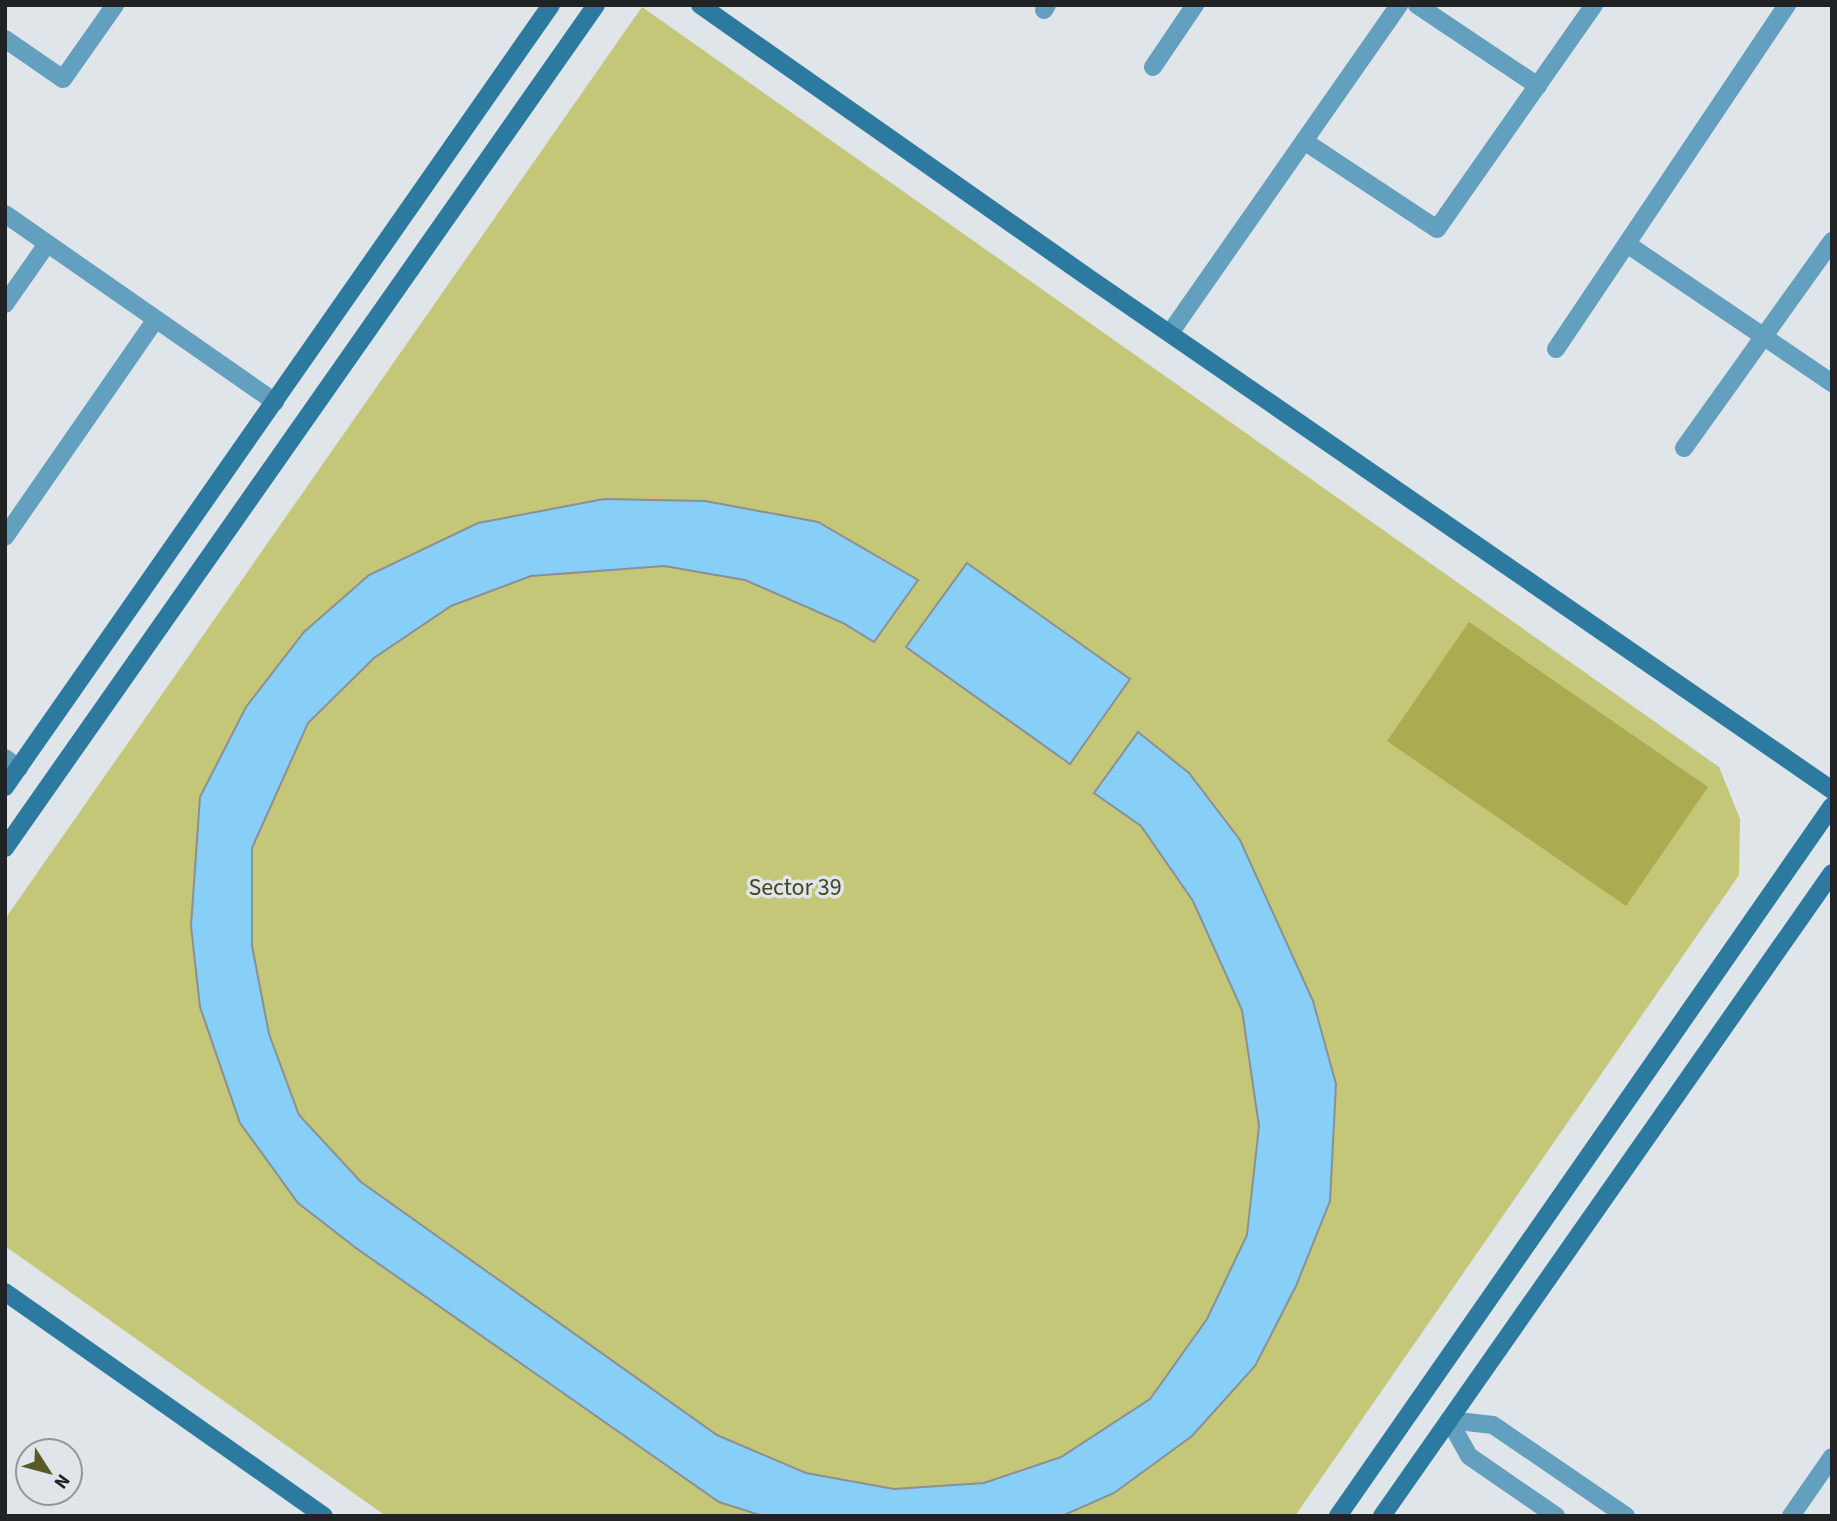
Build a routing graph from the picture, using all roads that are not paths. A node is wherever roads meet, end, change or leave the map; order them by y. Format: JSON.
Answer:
{"nodes":[{"id":1,"x":115,"y":5,"type":"edge"},
{"id":2,"x":551,"y":5,"type":"edge"},
{"id":3,"x":596,"y":5,"type":"edge"},
{"id":4,"x":700,"y":5,"type":"edge"},
{"id":5,"x":1195,"y":5,"type":"edge"},
{"id":6,"x":1399,"y":5,"type":"edge"},
{"id":7,"x":1417,"y":5,"type":"edge"},
{"id":8,"x":1594,"y":5,"type":"edge"},
{"id":9,"x":1787,"y":5,"type":"edge"},
{"id":10,"x":5,"y":39,"type":"edge"},
{"id":11,"x":1153,"y":67,"type":"dead end"},
{"id":12,"x":1538,"y":86,"type":"junction"},
{"id":13,"x":1304,"y":141,"type":"junction"},
{"id":14,"x":5,"y":214,"type":"edge"},
{"id":15,"x":1832,"y":241,"type":"edge"},
{"id":16,"x":47,"y":244,"type":"junction"},
{"id":17,"x":1627,"y":244,"type":"junction"},
{"id":18,"x":5,"y":304,"type":"edge"},
{"id":19,"x":156,"y":319,"type":"junction"},
{"id":20,"x":1170,"y":333,"type":"junction"},
{"id":21,"x":1764,"y":337,"type":"junction"},
{"id":22,"x":1556,"y":349,"type":"dead end"},
{"id":23,"x":1832,"y":383,"type":"edge"},
{"id":24,"x":275,"y":402,"type":"junction"},
{"id":25,"x":1684,"y":448,"type":"dead end"},
{"id":26,"x":5,"y":537,"type":"edge"},
{"id":27,"x":12,"y":763,"type":"edge"},
{"id":28,"x":5,"y":787,"type":"edge"},
{"id":29,"x":1832,"y":789,"type":"edge"},
{"id":30,"x":1832,"y":806,"type":"edge"},
{"id":31,"x":5,"y":848,"type":"edge"},
{"id":32,"x":1832,"y":873,"type":"edge"},
{"id":33,"x":5,"y":1292,"type":"edge"},
{"id":34,"x":1449,"y":1420,"type":"junction"},
{"id":35,"x":1832,"y":1457,"type":"edge"},
{"id":36,"x":324,"y":1516,"type":"edge"},
{"id":37,"x":1338,"y":1516,"type":"edge"},
{"id":38,"x":1382,"y":1516,"type":"edge"},
{"id":39,"x":1556,"y":1516,"type":"edge"},
{"id":40,"x":1626,"y":1516,"type":"edge"},
{"id":41,"x":1791,"y":1516,"type":"edge"}],
"edges":[{"from":1,"to":10,"type":"street"},
{"from":2,"to":24,"type":"street"},
{"from":3,"to":31,"type":"street"},
{"from":4,"to":20,"type":"street"},
{"from":5,"to":11,"type":"street"},
{"from":6,"to":13,"type":"street"},
{"from":7,"to":12,"type":"street"},
{"from":8,"to":12,"type":"street"},
{"from":9,"to":17,"type":"street"},
{"from":12,"to":13,"type":"street"},
{"from":13,"to":20,"type":"street"},
{"from":14,"to":16,"type":"street"},
{"from":15,"to":21,"type":"street"},
{"from":16,"to":18,"type":"street"},
{"from":16,"to":19,"type":"street"},
{"from":17,"to":21,"type":"street"},
{"from":17,"to":22,"type":"street"},
{"from":19,"to":24,"type":"street"},
{"from":19,"to":26,"type":"street"},
{"from":20,"to":29,"type":"street"},
{"from":21,"to":23,"type":"street"},
{"from":21,"to":25,"type":"street"},
{"from":24,"to":27,"type":"street"},
{"from":27,"to":28,"type":"street"},
{"from":30,"to":37,"type":"street"},
{"from":32,"to":34,"type":"street"},
{"from":33,"to":36,"type":"street"},
{"from":34,"to":38,"type":"street"},
{"from":34,"to":39,"type":"street"},
{"from":34,"to":40,"type":"street"},
{"from":35,"to":41,"type":"street"}]}
